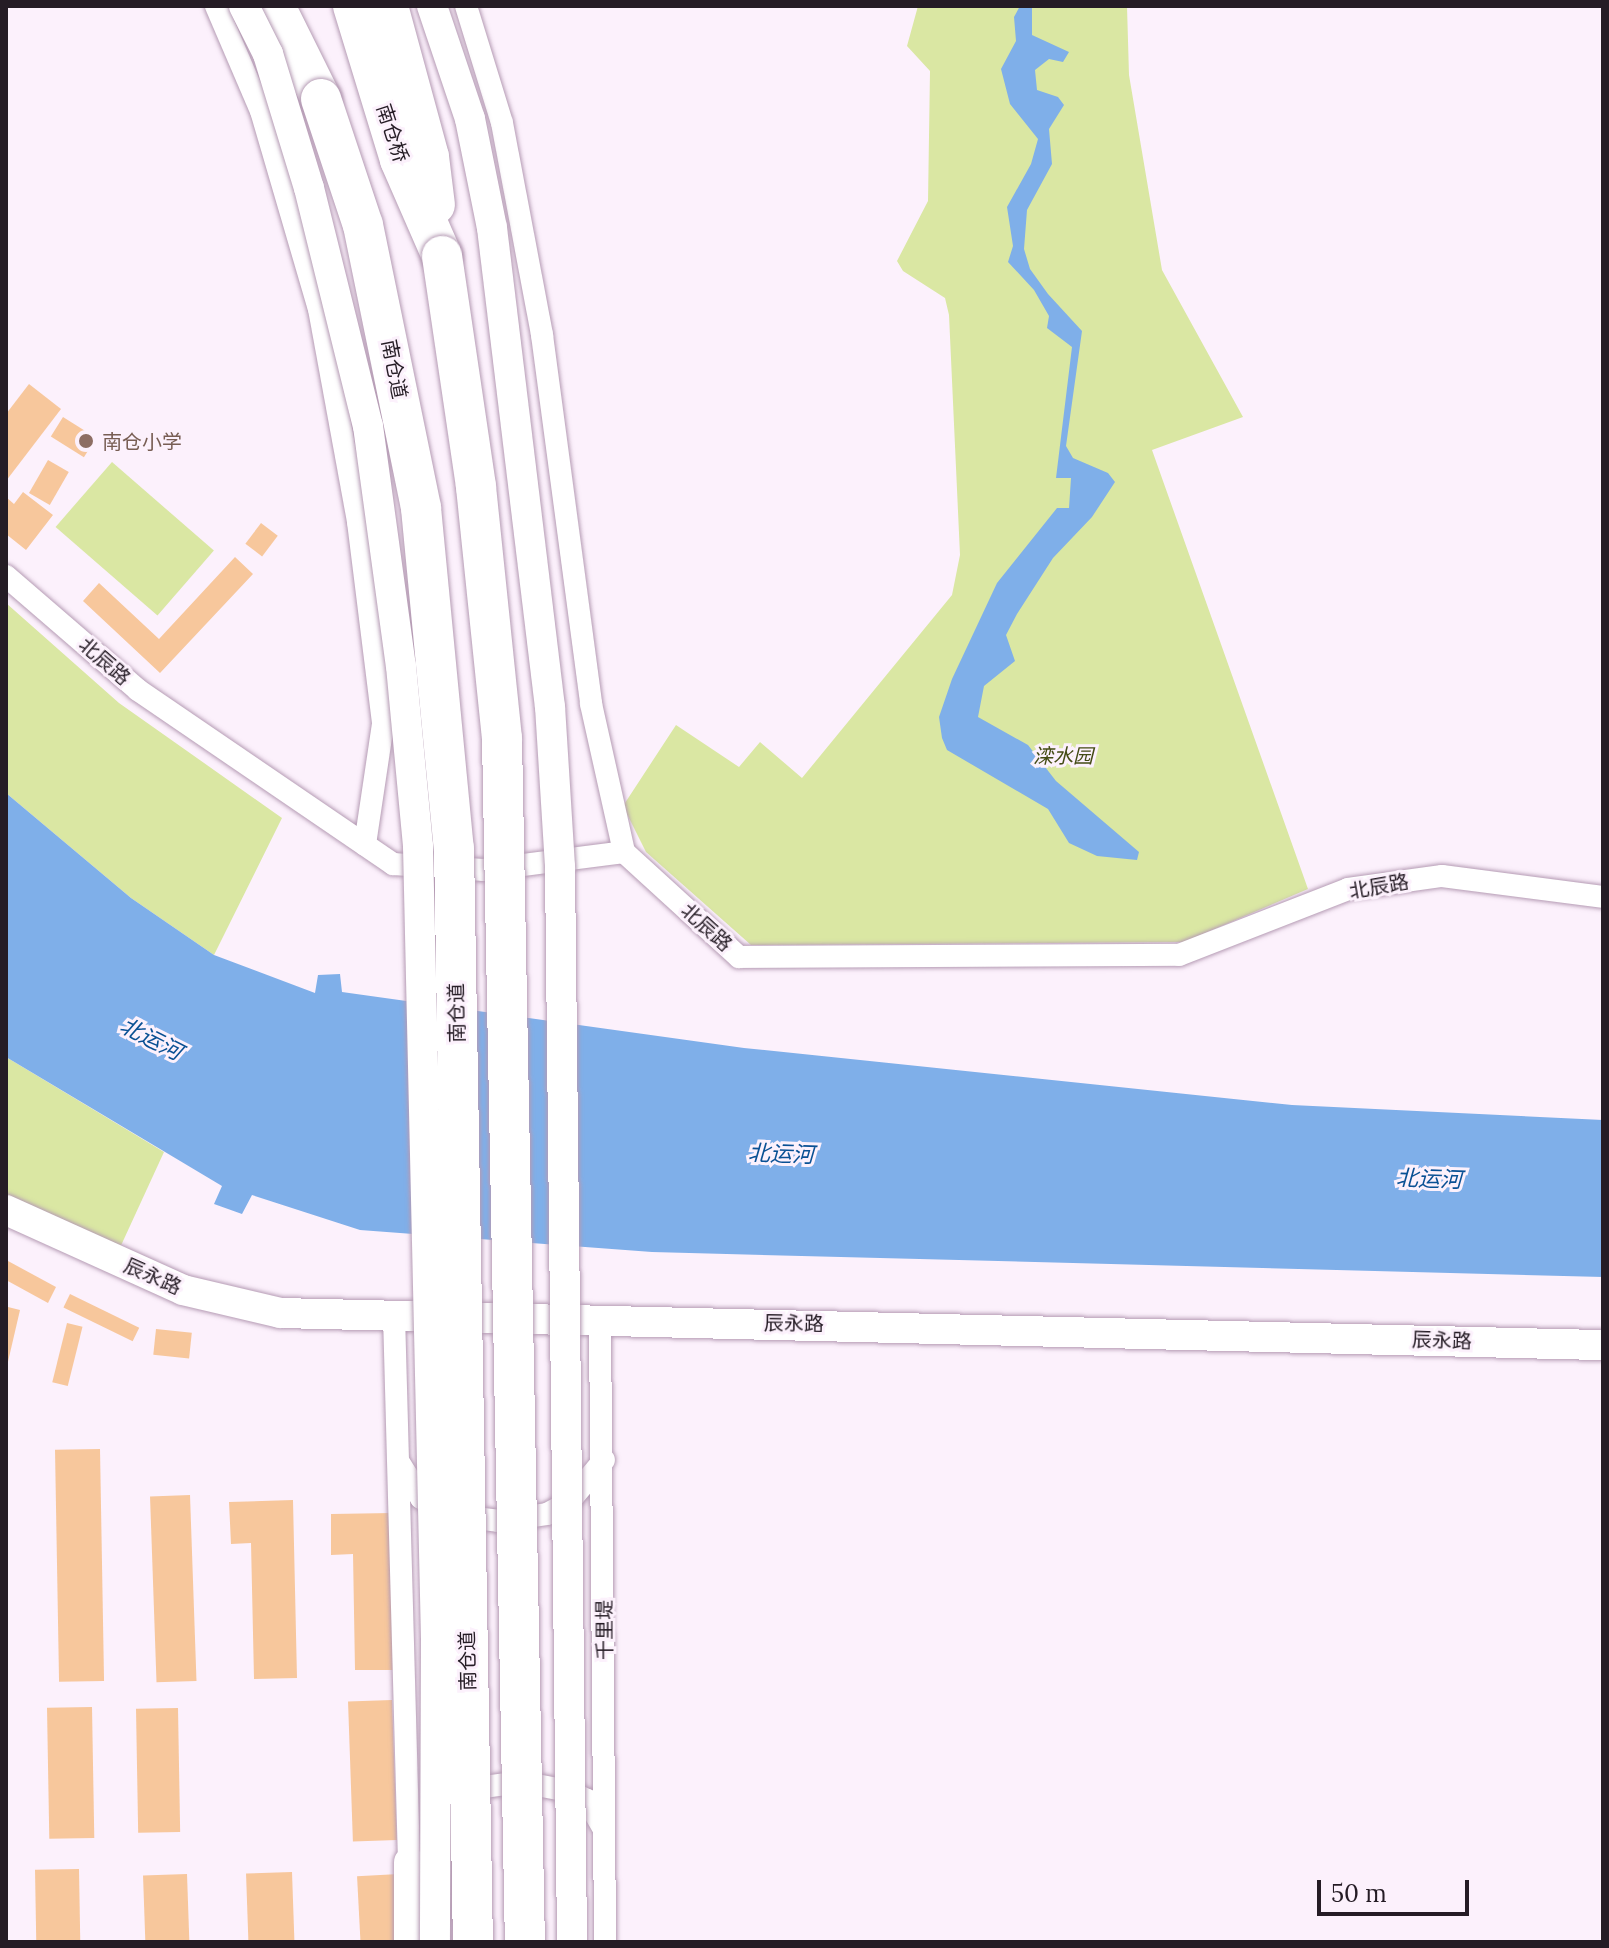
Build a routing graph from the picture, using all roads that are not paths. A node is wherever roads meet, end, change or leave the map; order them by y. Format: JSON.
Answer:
{"nodes":[{"id":1,"x":216,"y":6,"type":"edge"},
{"id":2,"x":244,"y":6,"type":"edge"},
{"id":3,"x":275,"y":6,"type":"edge"},
{"id":4,"x":295,"y":6,"type":"edge"},
{"id":5,"x":353,"y":6,"type":"edge"},
{"id":6,"x":388,"y":6,"type":"edge"},
{"id":7,"x":432,"y":6,"type":"edge"},
{"id":8,"x":466,"y":6,"type":"edge"},
{"id":9,"x":321,"y":99,"type":"junction"},
{"id":10,"x":442,"y":256,"type":"junction"},
{"id":11,"x":6,"y":576,"type":"edge"},
{"id":12,"x":365,"y":845,"type":"junction"},
{"id":13,"x":624,"y":852,"type":"junction"},
{"id":14,"x":1603,"y":897,"type":"edge"},
{"id":15,"x":6,"y":1210,"type":"edge"},
{"id":16,"x":6,"y":1216,"type":"edge"},
{"id":17,"x":601,"y":1321,"type":"junction"},
{"id":18,"x":390,"y":1323,"type":"junction"},
{"id":19,"x":1603,"y":1345,"type":"edge"},
{"id":20,"x":1603,"y":1355,"type":"edge"},
{"id":21,"x":397,"y":1459,"type":"junction"},
{"id":22,"x":604,"y":1460,"type":"junction"},
{"id":23,"x":498,"y":1521,"type":"junction"},
{"id":24,"x":504,"y":1782,"type":"junction"},
{"id":25,"x":408,"y":1827,"type":"junction"},
{"id":26,"x":604,"y":1829,"type":"junction"},
{"id":27,"x":409,"y":1862,"type":"joint"},
{"id":28,"x":409,"y":1942,"type":"edge"},
{"id":29,"x":435,"y":1942,"type":"edge"},
{"id":30,"x":473,"y":1942,"type":"edge"},
{"id":31,"x":505,"y":1942,"type":"edge"},
{"id":32,"x":525,"y":1942,"type":"edge"},
{"id":33,"x":572,"y":1942,"type":"edge"},
{"id":34,"x":605,"y":1942,"type":"edge"}],
"edges":[{"from":1,"to":12,"type":"street"},
{"from":2,"to":29,"type":"street","bridge":true},
{"from":3,"to":9,"type":"highway"},
{"from":4,"to":9,"type":"highway"},
{"from":5,"to":10,"type":"highway","name":"南仓桥"},
{"from":6,"to":10,"type":"highway"},
{"from":7,"to":33,"type":"street","bridge":true},
{"from":8,"to":13,"type":"street"},
{"from":9,"to":30,"type":"highway","name":"南仓道","bridge":true},
{"from":10,"to":32,"type":"highway","bridge":true},
{"from":11,"to":12,"type":"street","name":"北辰路"},
{"from":12,"to":13,"type":"street","name":"北辰路"},
{"from":13,"to":14,"type":"street","name":"北辰路"},
{"from":15,"to":18,"type":"street","name":"辰永路"},
{"from":16,"to":18,"type":"street","name":"辰永路"},
{"from":17,"to":18,"type":"street","name":"辰永路"},
{"from":17,"to":19,"type":"street","name":"辰永路"},
{"from":17,"to":20,"type":"street","name":"辰永路"},
{"from":17,"to":22,"type":"street","name":"千里堤"},
{"from":18,"to":21,"type":"street"},
{"from":21,"to":23,"type":"street"},
{"from":21,"to":25,"type":"street"},
{"from":22,"to":23,"type":"street"},
{"from":22,"to":26,"type":"street","name":"千里堤"},
{"from":23,"to":24,"type":"street"},
{"from":24,"to":25,"type":"street"},
{"from":24,"to":26,"type":"street"},
{"from":24,"to":31,"type":"street"},
{"from":25,"to":27,"type":"street"},
{"from":26,"to":34,"type":"street","name":"千里堤"},
{"from":27,"to":28,"type":"street"}]}
